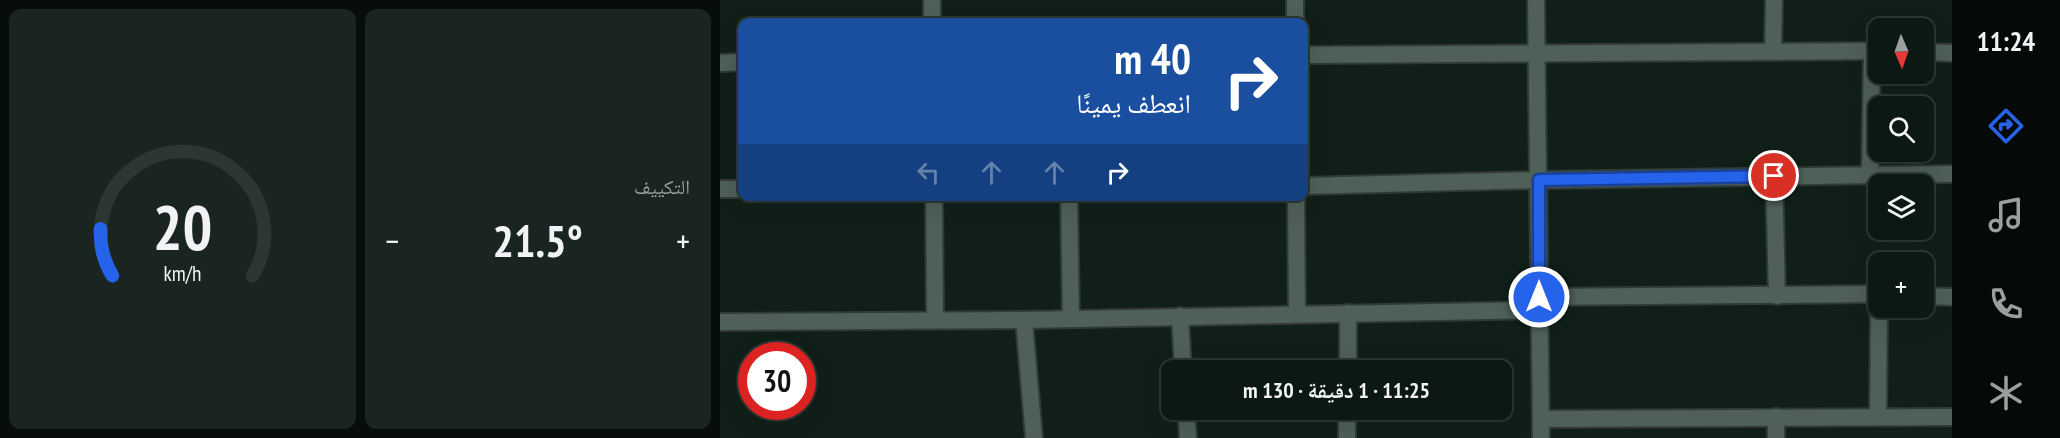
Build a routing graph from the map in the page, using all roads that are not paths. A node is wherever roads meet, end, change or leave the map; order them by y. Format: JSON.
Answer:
{"nodes":[{"id":1,"x":932,"y":0,"type":"edge"},
{"id":2,"x":1295,"y":0,"type":"edge"},
{"id":3,"x":1536,"y":0,"type":"edge"},
{"id":4,"x":1774,"y":0,"type":"edge"},
{"id":5,"x":932,"y":18,"type":"edge"},
{"id":6,"x":1295,"y":18,"type":"edge"},
{"id":7,"x":1773,"y":51,"type":"junction"},
{"id":8,"x":1868,"y":51,"type":"edge"},
{"id":9,"x":1934,"y":52,"type":"edge"},
{"id":10,"x":1952,"y":53,"type":"edge"},
{"id":11,"x":1539,"y":54,"type":"junction"},
{"id":12,"x":1308,"y":56,"type":"edge"},
{"id":13,"x":738,"y":62,"type":"edge"},
{"id":14,"x":720,"y":63,"type":"edge"},
{"id":15,"x":1874,"y":84,"type":"edge"},
{"id":16,"x":1868,"y":174,"type":"edge"},
{"id":17,"x":1870,"y":174,"type":"edge"},
{"id":18,"x":1934,"y":174,"type":"edge"},
{"id":19,"x":1952,"y":174,"type":"edge"},
{"id":20,"x":1774,"y":176,"type":"junction"},
{"id":21,"x":1539,"y":180,"type":"junction"},
{"id":22,"x":1308,"y":186,"type":"edge"},
{"id":23,"x":720,"y":189,"type":"edge"},
{"id":24,"x":738,"y":189,"type":"edge"},
{"id":25,"x":934,"y":201,"type":"edge"},
{"id":26,"x":1069,"y":201,"type":"edge"},
{"id":27,"x":1296,"y":201,"type":"edge"},
{"id":28,"x":1868,"y":294,"type":"edge"},
{"id":29,"x":1777,"y":296,"type":"junction"},
{"id":30,"x":1934,"y":296,"type":"edge"},
{"id":31,"x":1952,"y":297,"type":"edge"},
{"id":32,"x":1539,"y":303,"type":"junction"},
{"id":33,"x":1297,"y":313,"type":"junction"},
{"id":34,"x":1348,"y":313,"type":"junction"},
{"id":35,"x":1180,"y":316,"type":"junction"},
{"id":36,"x":1879,"y":318,"type":"edge"},
{"id":37,"x":1071,"y":319,"type":"junction"},
{"id":38,"x":935,"y":320,"type":"junction"},
{"id":39,"x":1023,"y":320,"type":"junction"},
{"id":40,"x":720,"y":321,"type":"edge"},
{"id":41,"x":1182,"y":360,"type":"edge"},
{"id":42,"x":1348,"y":360,"type":"edge"},
{"id":43,"x":1776,"y":417,"type":"junction"},
{"id":44,"x":1878,"y":417,"type":"junction"},
{"id":45,"x":1952,"y":417,"type":"edge"},
{"id":46,"x":1541,"y":419,"type":"junction"},
{"id":47,"x":1187,"y":420,"type":"edge"},
{"id":48,"x":1347,"y":420,"type":"edge"},
{"id":49,"x":1034,"y":438,"type":"edge"},
{"id":50,"x":1188,"y":438,"type":"edge"},
{"id":51,"x":1347,"y":438,"type":"edge"},
{"id":52,"x":1541,"y":438,"type":"edge"},
{"id":53,"x":1776,"y":438,"type":"edge"}],
"edges":[{"from":1,"to":5,"type":"street"},
{"from":2,"to":6,"type":"street"},
{"from":3,"to":11,"type":"street"},
{"from":4,"to":7,"type":"street"},
{"from":7,"to":8,"type":"street"},
{"from":7,"to":11,"type":"street"},
{"from":9,"to":10,"type":"street"},
{"from":11,"to":12,"type":"street"},
{"from":11,"to":21,"type":"street"},
{"from":13,"to":14,"type":"street"},
{"from":15,"to":17,"type":"street"},
{"from":16,"to":20,"type":"street"},
{"from":18,"to":19,"type":"street"},
{"from":20,"to":21,"type":"street"},
{"from":20,"to":29,"type":"street"},
{"from":21,"to":22,"type":"street"},
{"from":21,"to":32,"type":"street"},
{"from":23,"to":24,"type":"street"},
{"from":25,"to":38,"type":"street"},
{"from":26,"to":37,"type":"street"},
{"from":27,"to":33,"type":"street"},
{"from":28,"to":29,"type":"street"},
{"from":29,"to":32,"type":"street"},
{"from":30,"to":31,"type":"street"},
{"from":32,"to":34,"type":"street"},
{"from":32,"to":46,"type":"street"},
{"from":33,"to":34,"type":"street"},
{"from":33,"to":35,"type":"street"},
{"from":34,"to":42,"type":"street"},
{"from":35,"to":37,"type":"street"},
{"from":35,"to":41,"type":"street"},
{"from":36,"to":44,"type":"street"},
{"from":37,"to":39,"type":"street"},
{"from":38,"to":39,"type":"street"},
{"from":38,"to":40,"type":"street"},
{"from":39,"to":49,"type":"street"},
{"from":43,"to":44,"type":"street"},
{"from":43,"to":46,"type":"street"},
{"from":43,"to":53,"type":"street"},
{"from":44,"to":45,"type":"street"},
{"from":46,"to":52,"type":"street"},
{"from":47,"to":50,"type":"street"},
{"from":48,"to":51,"type":"street"}]}
